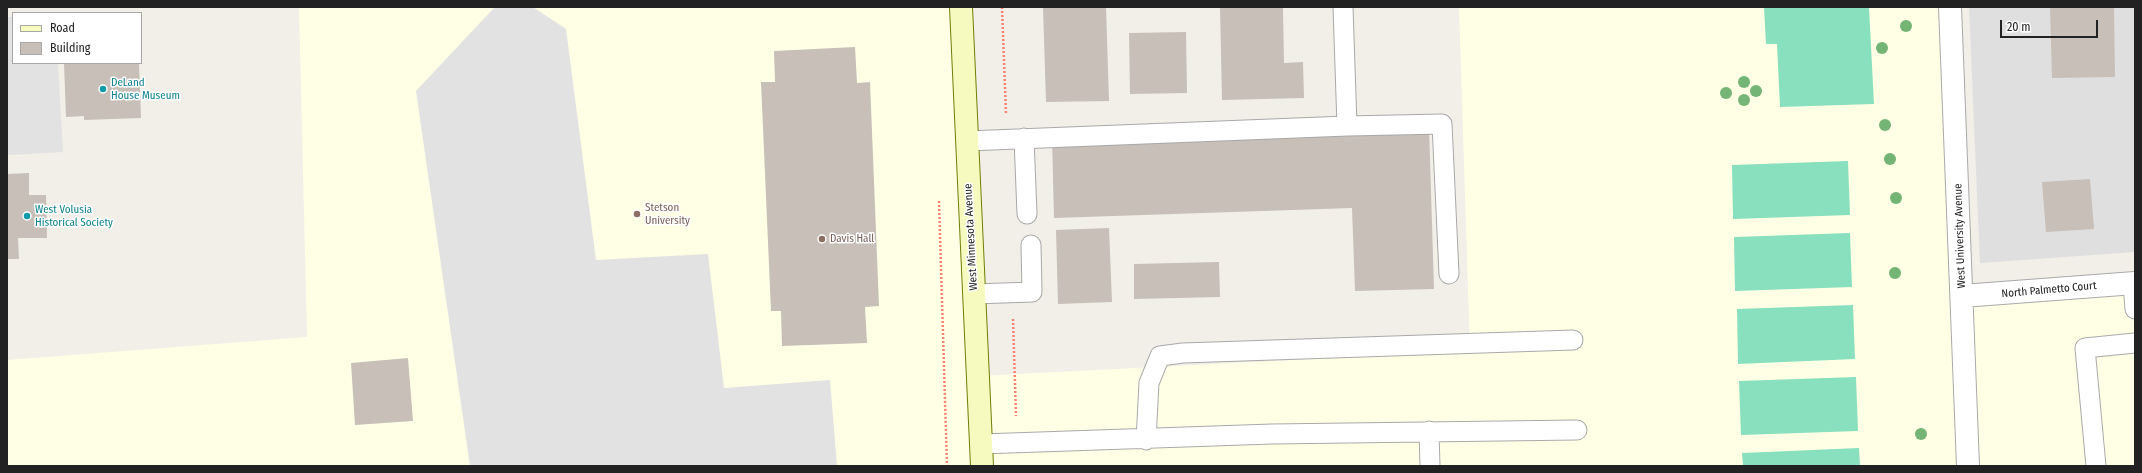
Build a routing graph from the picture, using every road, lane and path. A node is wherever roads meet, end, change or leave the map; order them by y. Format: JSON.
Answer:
{"nodes":[{"id":1,"x":961,"y":7,"type":"edge"},
{"id":2,"x":1343,"y":7,"type":"edge"},
{"id":3,"x":1950,"y":7,"type":"edge"},
{"id":4,"x":1347,"y":126,"type":"junction"},
{"id":5,"x":1024,"y":138,"type":"junction"},
{"id":6,"x":967,"y":140,"type":"junction"},
{"id":7,"x":939,"y":193,"type":"dead end"},
{"id":8,"x":1027,"y":214,"type":"dead end"},
{"id":9,"x":1031,"y":245,"type":"dead end"},
{"id":10,"x":1449,"y":274,"type":"dead end"},
{"id":11,"x":2134,"y":283,"type":"edge"},
{"id":12,"x":974,"y":294,"type":"junction"},
{"id":13,"x":1962,"y":296,"type":"junction"},
{"id":14,"x":2135,"y":309,"type":"edge"},
{"id":15,"x":1573,"y":340,"type":"dead end"},
{"id":16,"x":2135,"y":343,"type":"edge"},
{"id":17,"x":1577,"y":430,"type":"dead end"},
{"id":18,"x":1429,"y":431,"type":"junction"},
{"id":19,"x":1146,"y":440,"type":"junction"},
{"id":20,"x":980,"y":444,"type":"junction"},
{"id":21,"x":947,"y":466,"type":"edge"},
{"id":22,"x":982,"y":466,"type":"edge"},
{"id":23,"x":1430,"y":466,"type":"edge"},
{"id":24,"x":1968,"y":466,"type":"edge"},
{"id":25,"x":2096,"y":466,"type":"edge"}],
"edges":[{"from":1,"to":6,"type":"street","name":"West Minnesota Avenue"},
{"from":2,"to":4,"type":"lane"},
{"from":3,"to":13,"type":"street","name":"West University Avenue"},
{"from":4,"to":5,"type":"lane"},
{"from":4,"to":10,"type":"lane"},
{"from":5,"to":6,"type":"lane"},
{"from":5,"to":8,"type":"lane"},
{"from":6,"to":12,"type":"street","name":"West Minnesota Avenue"},
{"from":7,"to":21,"type":"path"},
{"from":9,"to":12,"type":"lane"},
{"from":11,"to":13,"type":"street","name":"North Palmetto Court"},
{"from":11,"to":14,"type":"lane"},
{"from":12,"to":20,"type":"street","name":"West Minnesota Avenue"},
{"from":13,"to":24,"type":"street","name":"West University Avenue"},
{"from":15,"to":19,"type":"lane"},
{"from":16,"to":25,"type":"lane"},
{"from":17,"to":18,"type":"lane"},
{"from":18,"to":19,"type":"lane"},
{"from":18,"to":23,"type":"lane"},
{"from":19,"to":20,"type":"lane"},
{"from":20,"to":22,"type":"street","name":"West Minnesota Avenue"}]}
